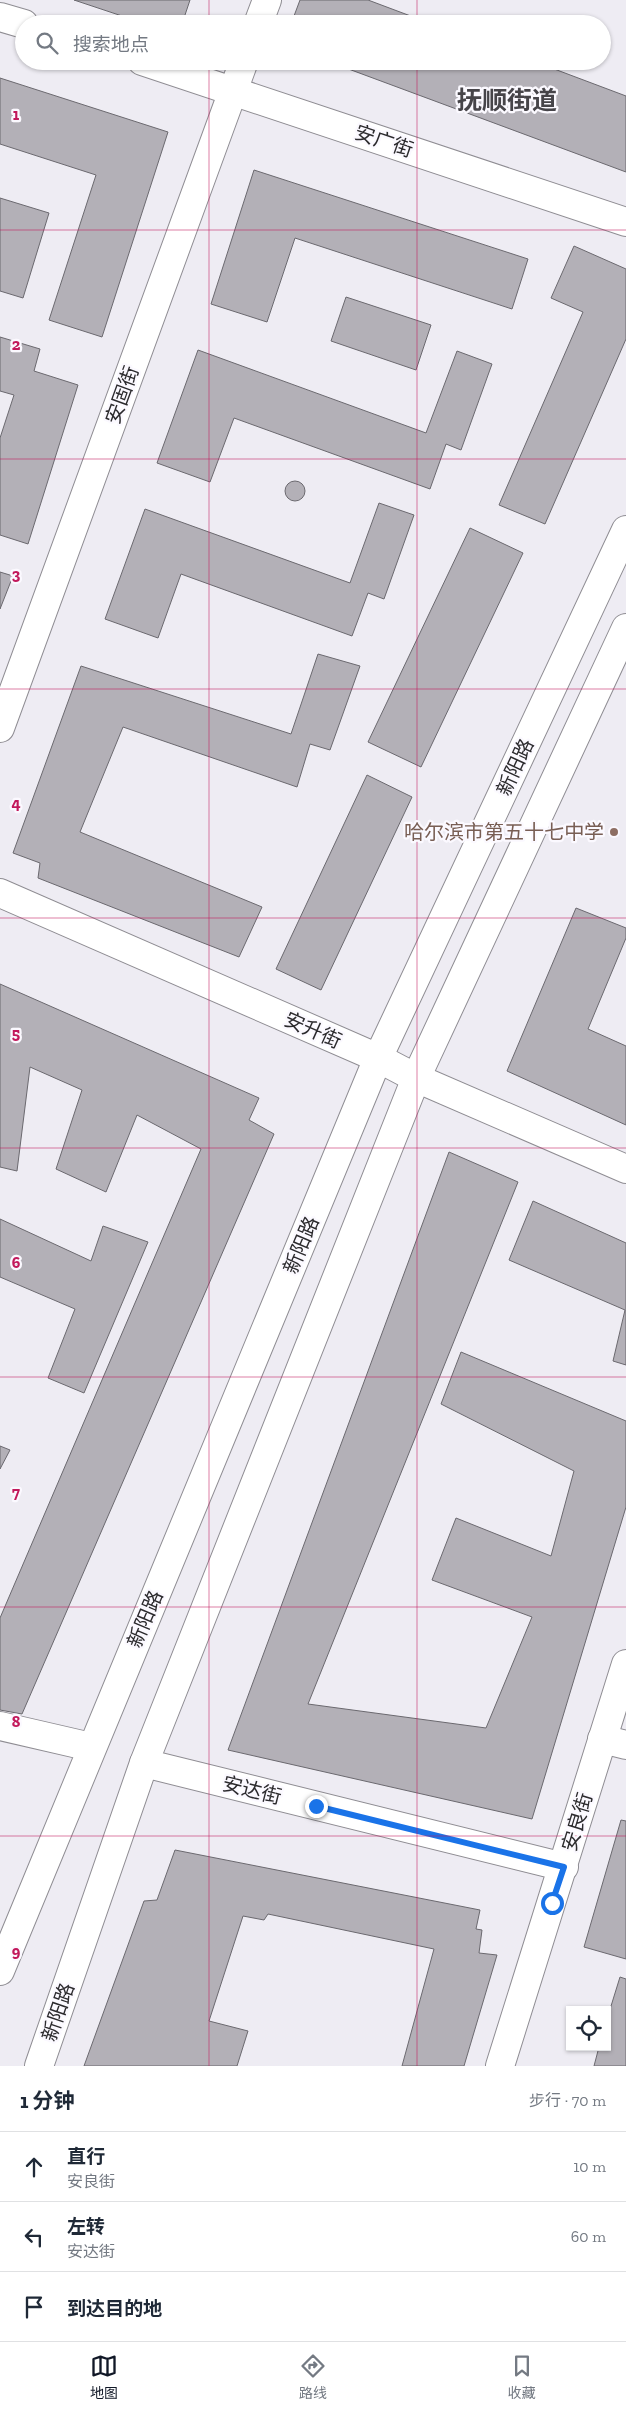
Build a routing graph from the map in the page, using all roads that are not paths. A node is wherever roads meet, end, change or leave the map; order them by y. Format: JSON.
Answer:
{"nodes":[{"id":1,"x":267,"y":0,"type":"edge"},
{"id":2,"x":261,"y":15,"type":"edge"},
{"id":3,"x":0,"y":17,"type":"edge"},
{"id":4,"x":15,"y":21,"type":"edge"},
{"id":5,"x":171,"y":70,"type":"edge"},
{"id":6,"x":241,"y":70,"type":"edge"},
{"id":7,"x":234,"y":90,"type":"junction"},
{"id":8,"x":626,"y":222,"type":"edge"},
{"id":9,"x":626,"y":530,"type":"edge"},
{"id":10,"x":626,"y":628,"type":"edge"},
{"id":11,"x":0,"y":728,"type":"edge"},
{"id":12,"x":0,"y":893,"type":"edge"},
{"id":13,"x":378,"y":1058,"type":"junction"},
{"id":14,"x":416,"y":1078,"type":"junction"},
{"id":15,"x":626,"y":1169,"type":"edge"},
{"id":16,"x":626,"y":1664,"type":"edge"},
{"id":17,"x":0,"y":1726,"type":"edge"},
{"id":18,"x":614,"y":1742,"type":"edge"},
{"id":19,"x":91,"y":1747,"type":"junction"},
{"id":20,"x":144,"y":1763,"type":"junction"},
{"id":21,"x":564,"y":1867,"type":"junction"},
{"id":22,"x":0,"y":1972,"type":"edge"},
{"id":23,"x":39,"y":2066,"type":"edge"},
{"id":24,"x":500,"y":2066,"type":"edge"}],
"edges":[{"from":1,"to":2,"type":"main road"},
{"from":3,"to":4,"type":"main road"},
{"from":5,"to":7,"type":"main road","name":"安广街"},
{"from":6,"to":7,"type":"main road","name":"安固街"},
{"from":7,"to":8,"type":"main road","name":"安广街"},
{"from":7,"to":11,"type":"main road","name":"安固街"},
{"from":9,"to":13,"type":"main road","name":"新阳路"},
{"from":10,"to":14,"type":"main road","name":"新阳路"},
{"from":12,"to":13,"type":"main road","name":"安升街"},
{"from":13,"to":14,"type":"main road","name":"安升街"},
{"from":13,"to":19,"type":"main road","name":"新阳路"},
{"from":14,"to":15,"type":"main road","name":"安升街"},
{"from":14,"to":20,"type":"main road","name":"新阳路"},
{"from":16,"to":18,"type":"main road","name":"安良街"},
{"from":17,"to":19,"type":"main road"},
{"from":18,"to":21,"type":"main road","name":"安良街"},
{"from":19,"to":22,"type":"main road","name":"新阳路"},
{"from":20,"to":21,"type":"main road","name":"安达街"},
{"from":20,"to":23,"type":"main road","name":"新阳路"},
{"from":21,"to":24,"type":"main road","name":"安良街"}]}
